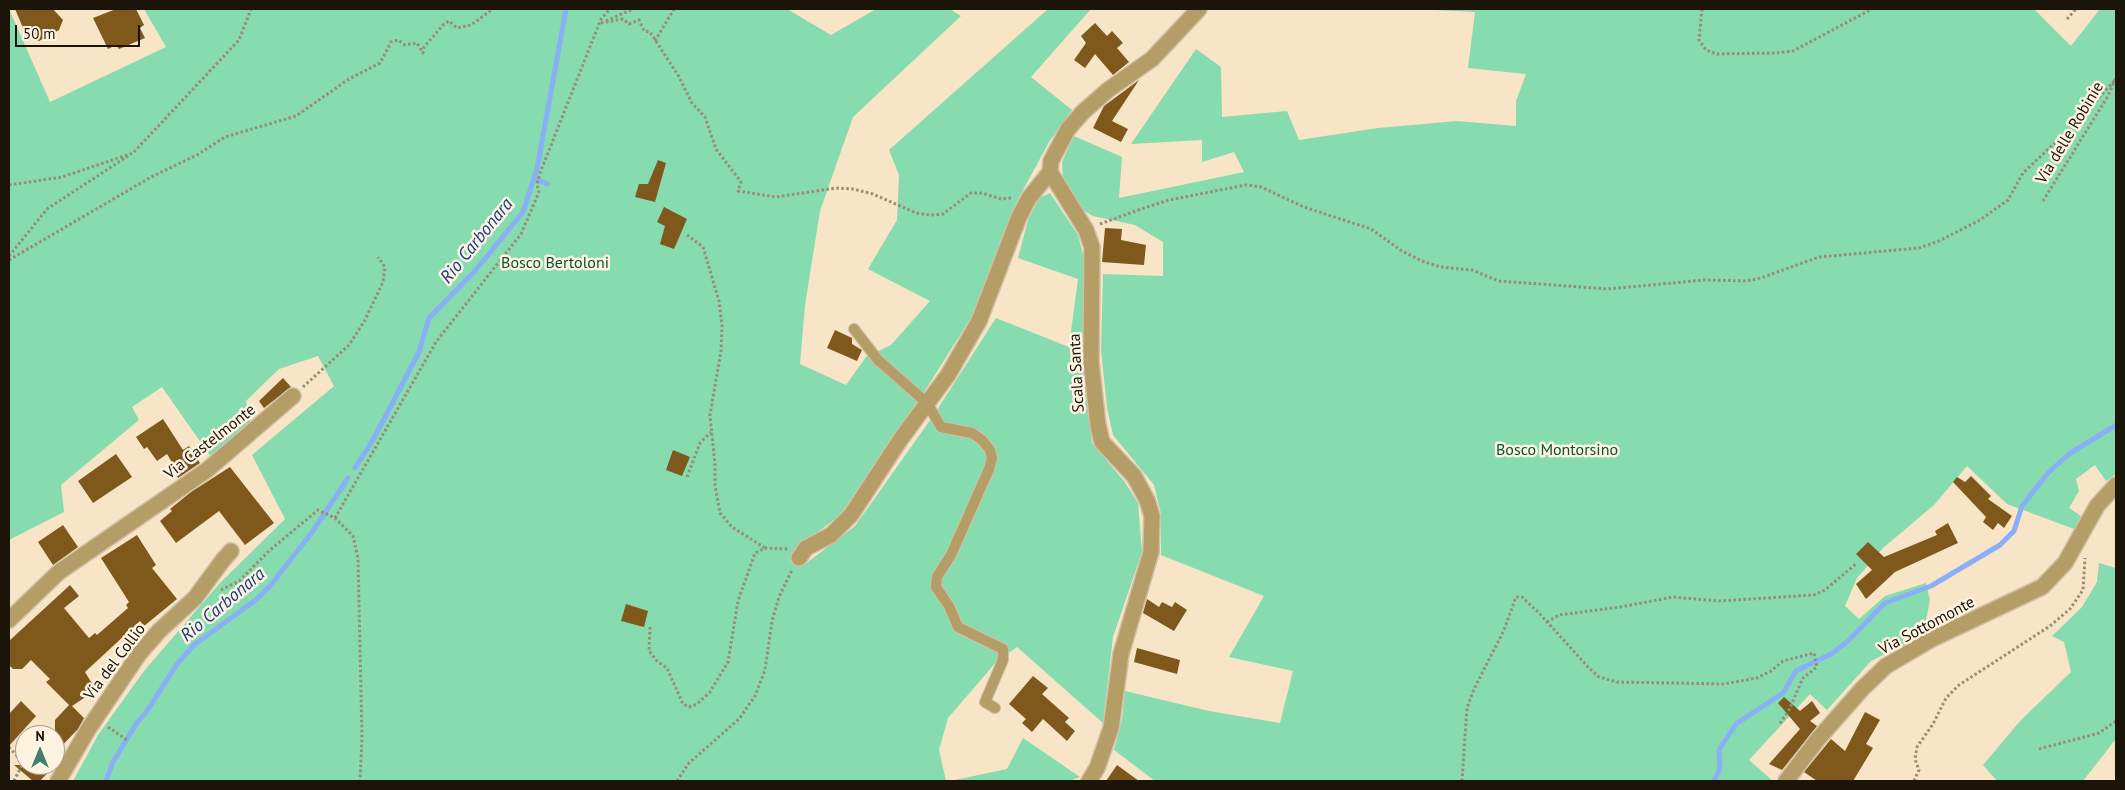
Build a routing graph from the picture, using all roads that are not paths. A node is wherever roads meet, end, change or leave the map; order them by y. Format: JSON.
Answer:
{"nodes":[{"id":1,"x":1199,"y":9,"type":"edge"},
{"id":2,"x":1050,"y":172,"type":"junction"},
{"id":3,"x":854,"y":329,"type":"dead end"},
{"id":4,"x":293,"y":396,"type":"road end"},
{"id":5,"x":927,"y":403,"type":"junction"},
{"id":6,"x":2116,"y":485,"type":"edge"},
{"id":7,"x":231,"y":551,"type":"dead end"},
{"id":8,"x":803,"y":553,"type":"road end"},
{"id":9,"x":9,"y":620,"type":"edge"},
{"id":10,"x":995,"y":708,"type":"dead end"},
{"id":11,"x":58,"y":781,"type":"edge"},
{"id":12,"x":1089,"y":781,"type":"edge"},
{"id":13,"x":1786,"y":781,"type":"edge"}],
"edges":[{"from":1,"to":2,"type":"street"},
{"from":2,"to":5,"type":"street"},
{"from":2,"to":12,"type":"street","name":"Scala Santa"},
{"from":3,"to":5,"type":"lane"},
{"from":4,"to":9,"type":"street","name":"Via Castelmonte"},
{"from":5,"to":8,"type":"street"},
{"from":5,"to":10,"type":"lane"},
{"from":6,"to":13,"type":"street","name":"Via Sottomonte"},
{"from":7,"to":11,"type":"street","name":"Via del Collio"}]}
